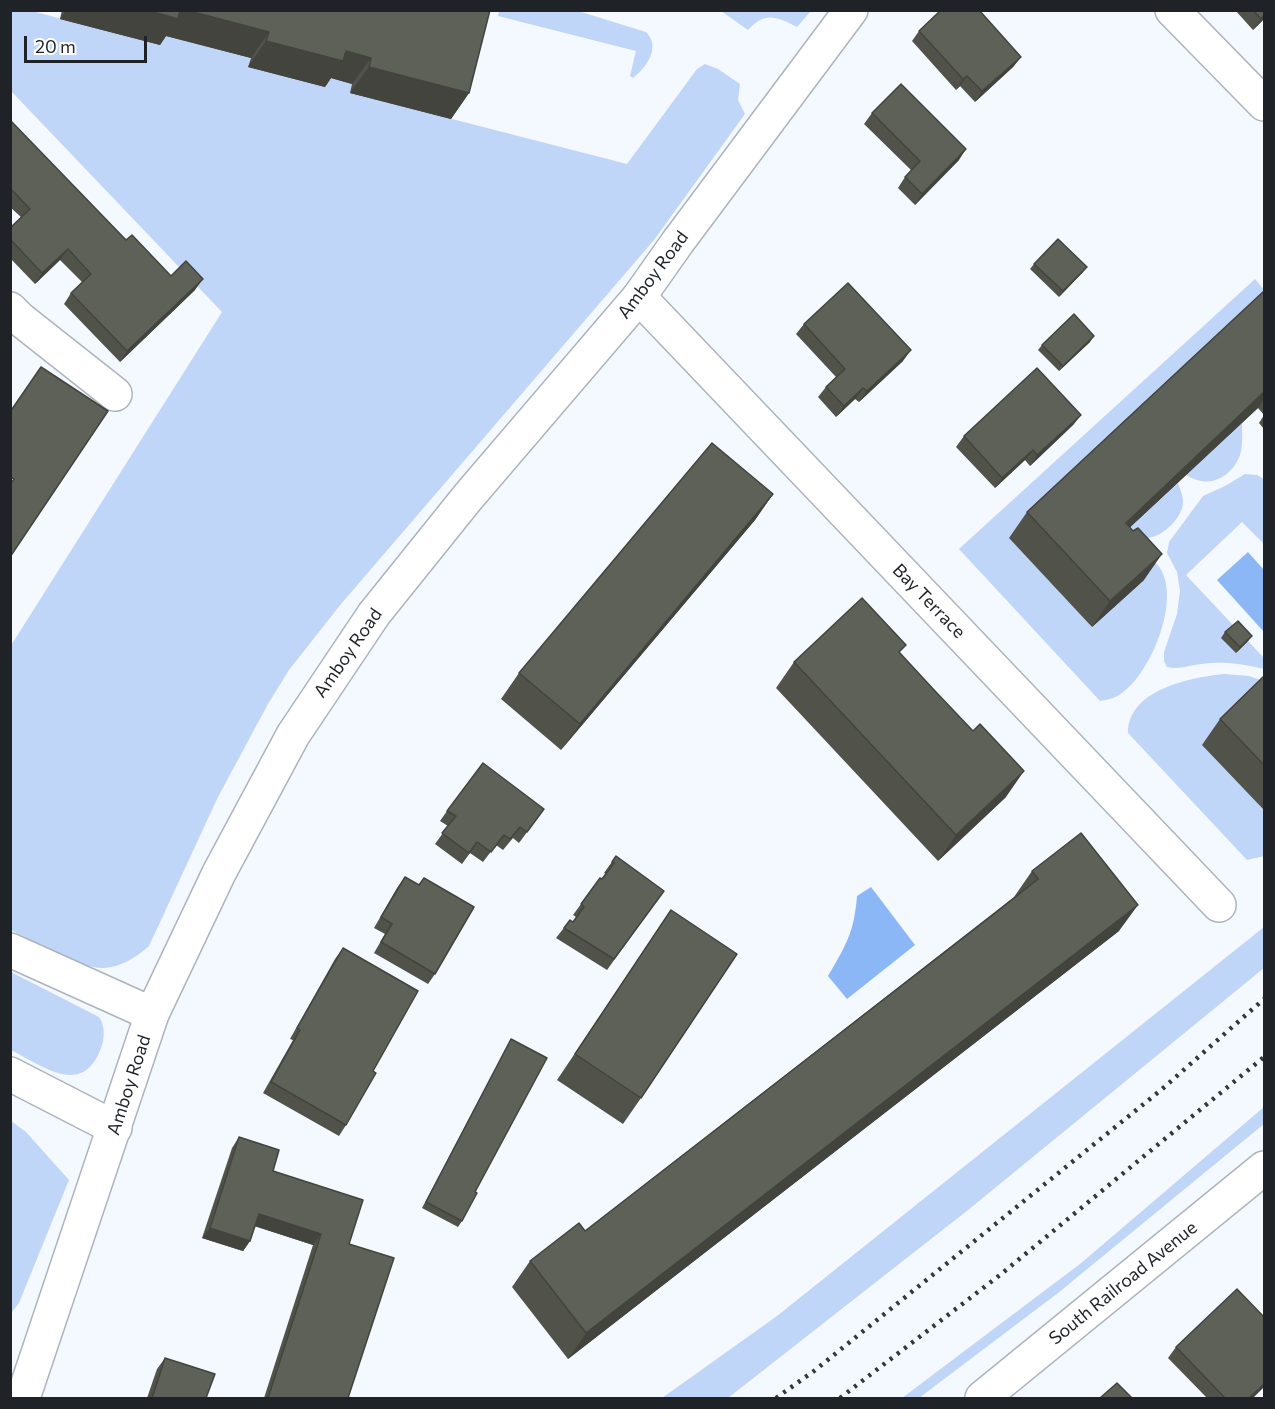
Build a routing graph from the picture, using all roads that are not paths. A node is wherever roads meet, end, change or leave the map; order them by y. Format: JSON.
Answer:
{"nodes":[{"id":1,"x":851,"y":10,"type":"edge"},
{"id":2,"x":1172,"y":10,"type":"edge"},
{"id":3,"x":1264,"y":104,"type":"edge"},
{"id":4,"x":639,"y":297,"type":"junction"},
{"id":5,"x":14,"y":320,"type":"edge"},
{"id":6,"x":115,"y":394,"type":"dead end"},
{"id":7,"x":1219,"y":905,"type":"dead end"},
{"id":8,"x":10,"y":950,"type":"edge"},
{"id":9,"x":152,"y":1014,"type":"junction"},
{"id":10,"x":10,"y":1074,"type":"edge"},
{"id":11,"x":115,"y":1128,"type":"junction"},
{"id":12,"x":1264,"y":1168,"type":"edge"},
{"id":13,"x":22,"y":1398,"type":"edge"},
{"id":14,"x":982,"y":1398,"type":"edge"}],
"edges":[{"from":1,"to":4,"type":"street","name":"Amboy Road"},
{"from":2,"to":3,"type":"street"},
{"from":4,"to":7,"type":"street","name":"Bay Terrace"},
{"from":4,"to":9,"type":"street","name":"Amboy Road"},
{"from":5,"to":6,"type":"street"},
{"from":8,"to":9,"type":"street"},
{"from":9,"to":11,"type":"street","name":"Amboy Road"},
{"from":10,"to":11,"type":"street"},
{"from":11,"to":13,"type":"street","name":"Amboy Road"},
{"from":12,"to":14,"type":"street","name":"South Railroad Avenue"}]}
